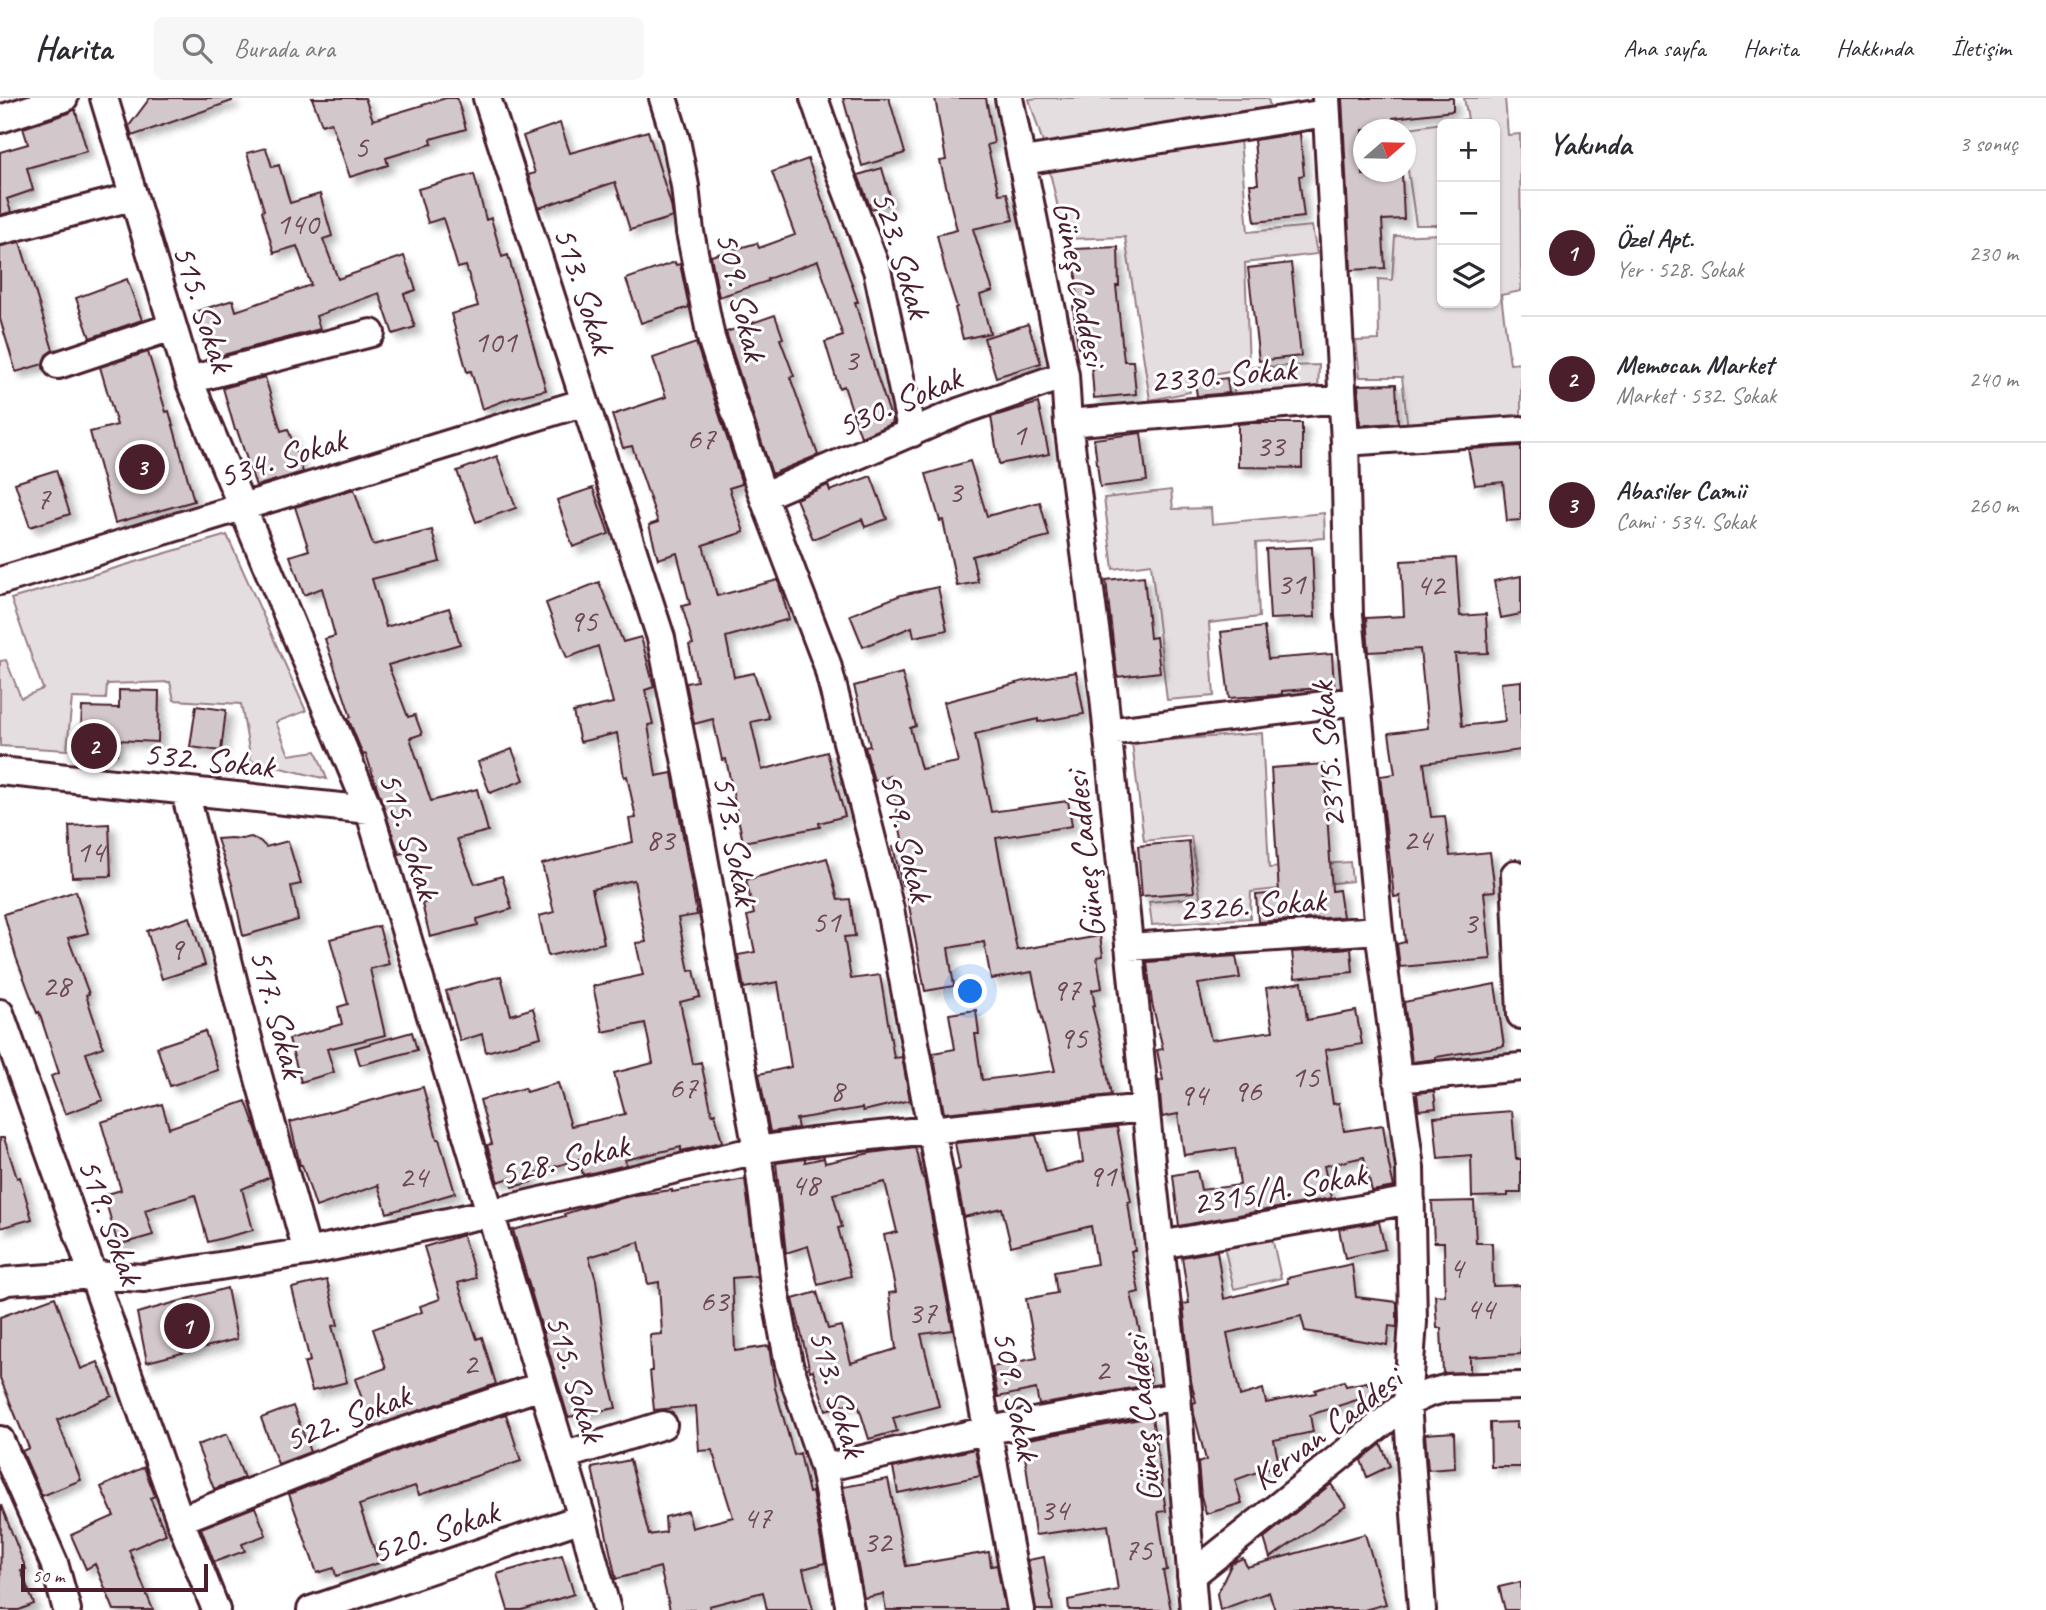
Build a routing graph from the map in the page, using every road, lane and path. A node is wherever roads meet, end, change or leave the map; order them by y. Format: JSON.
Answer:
{"nodes":[{"id":1,"x":64,"y":98,"type":"edge"},
{"id":2,"x":104,"y":98,"type":"edge"},
{"id":3,"x":487,"y":98,"type":"edge"},
{"id":4,"x":663,"y":98,"type":"edge"},
{"id":5,"x":814,"y":98,"type":"edge"},
{"id":6,"x":1009,"y":98,"type":"edge"},
{"id":7,"x":1326,"y":105,"type":"edge"},
{"id":8,"x":0,"y":119,"type":"edge"},
{"id":9,"x":1023,"y":161,"type":"junction"},
{"id":10,"x":132,"y":197,"type":"junction"},
{"id":11,"x":0,"y":231,"type":"edge"},
{"id":12,"x":172,"y":327,"type":"junction"},
{"id":13,"x":371,"y":333,"type":"dead end"},
{"id":14,"x":58,"y":365,"type":"dead end"},
{"id":15,"x":1065,"y":375,"type":"junction"},
{"id":16,"x":189,"y":380,"type":"junction"},
{"id":17,"x":1342,"y":399,"type":"junction"},
{"id":18,"x":585,"y":402,"type":"junction"},
{"id":19,"x":1069,"y":423,"type":"junction"},
{"id":20,"x":1521,"y":430,"type":"edge"},
{"id":21,"x":912,"y":433,"type":"junction"},
{"id":22,"x":1345,"y":442,"type":"junction"},
{"id":23,"x":763,"y":496,"type":"junction"},
{"id":24,"x":241,"y":506,"type":"junction"},
{"id":25,"x":0,"y":581,"type":"edge"},
{"id":26,"x":1357,"y":701,"type":"junction"},
{"id":27,"x":1107,"y":732,"type":"junction"},
{"id":28,"x":0,"y":771,"type":"edge"},
{"id":29,"x":185,"y":792,"type":"junction"},
{"id":30,"x":369,"y":810,"type":"junction"},
{"id":31,"x":1515,"y":874,"type":"dead end"},
{"id":32,"x":1379,"y":930,"type":"junction"},
{"id":33,"x":1129,"y":947,"type":"junction"},
{"id":34,"x":0,"y":1013,"type":"edge"},
{"id":35,"x":1521,"y":1015,"type":"edge"},
{"id":36,"x":1521,"y":1067,"type":"edge"},
{"id":37,"x":1397,"y":1079,"type":"junction"},
{"id":38,"x":1145,"y":1108,"type":"junction"},
{"id":39,"x":930,"y":1130,"type":"junction"},
{"id":40,"x":757,"y":1150,"type":"junction"},
{"id":41,"x":1411,"y":1199,"type":"junction"},
{"id":42,"x":490,"y":1213,"type":"junction"},
{"id":43,"x":1160,"y":1245,"type":"junction"},
{"id":44,"x":307,"y":1252,"type":"junction"},
{"id":45,"x":94,"y":1275,"type":"junction"},
{"id":46,"x":0,"y":1284,"type":"edge"},
{"id":47,"x":541,"y":1386,"type":"junction"},
{"id":48,"x":1521,"y":1386,"type":"edge"},
{"id":49,"x":1177,"y":1396,"type":"junction"},
{"id":50,"x":1407,"y":1403,"type":"junction"},
{"id":51,"x":663,"y":1426,"type":"dead end"},
{"id":52,"x":989,"y":1430,"type":"junction"},
{"id":53,"x":0,"y":1440,"type":"edge"},
{"id":54,"x":563,"y":1456,"type":"junction"},
{"id":55,"x":824,"y":1468,"type":"junction"},
{"id":56,"x":582,"y":1518,"type":"junction"},
{"id":57,"x":180,"y":1520,"type":"junction"},
{"id":58,"x":1191,"y":1576,"type":"junction"},
{"id":59,"x":67,"y":1610,"type":"edge"},
{"id":60,"x":216,"y":1610,"type":"edge"},
{"id":61,"x":311,"y":1610,"type":"edge"},
{"id":62,"x":607,"y":1610,"type":"edge"},
{"id":63,"x":850,"y":1610,"type":"edge"},
{"id":64,"x":1021,"y":1610,"type":"edge"},
{"id":65,"x":1194,"y":1610,"type":"edge"},
{"id":66,"x":1422,"y":1610,"type":"edge"}],
"edges":[{"from":1,"to":8,"type":"street"},
{"from":2,"to":10,"type":"street","name":"515. Sokak"},
{"from":3,"to":18,"type":"street","name":"513. Sokak"},
{"from":4,"to":23,"type":"street","name":"509. Sokak"},
{"from":5,"to":21,"type":"street","name":"523. Sokak"},
{"from":6,"to":9,"type":"street","name":"Güneş Caddesi"},
{"from":7,"to":9,"type":"street"},
{"from":7,"to":17,"type":"street","name":"2315. Sokak"},
{"from":9,"to":15,"type":"street","name":"Güneş Caddesi"},
{"from":10,"to":11,"type":"street"},
{"from":10,"to":12,"type":"street","name":"515. Sokak"},
{"from":12,"to":14,"type":"street"},
{"from":12,"to":16,"type":"street","name":"515. Sokak"},
{"from":13,"to":16,"type":"street"},
{"from":15,"to":19,"type":"street","name":"Güneş Caddesi"},
{"from":15,"to":21,"type":"street","name":"530. Sokak"},
{"from":16,"to":24,"type":"street","name":"515. Sokak"},
{"from":17,"to":19,"type":"street","name":"2330. Sokak"},
{"from":17,"to":22,"type":"street","name":"2315. Sokak"},
{"from":18,"to":24,"type":"street","name":"534. Sokak"},
{"from":18,"to":40,"type":"street","name":"513. Sokak"},
{"from":19,"to":27,"type":"street","name":"Güneş Caddesi"},
{"from":20,"to":22,"type":"street"},
{"from":21,"to":23,"type":"street","name":"530. Sokak"},
{"from":22,"to":26,"type":"street","name":"2315. Sokak"},
{"from":23,"to":39,"type":"street","name":"509. Sokak"},
{"from":24,"to":25,"type":"street","name":"534. Sokak"},
{"from":24,"to":30,"type":"street","name":"515. Sokak"},
{"from":26,"to":27,"type":"street"},
{"from":26,"to":32,"type":"street","name":"2315. Sokak"},
{"from":27,"to":33,"type":"street","name":"Güneş Caddesi"},
{"from":28,"to":29,"type":"street","name":"532. Sokak"},
{"from":29,"to":30,"type":"street","name":"532. Sokak"},
{"from":29,"to":44,"type":"street","name":"517. Sokak"},
{"from":30,"to":42,"type":"street","name":"515. Sokak"},
{"from":31,"to":35,"type":"street"},
{"from":32,"to":33,"type":"street","name":"2326. Sokak"},
{"from":32,"to":37,"type":"street","name":"2315. Sokak"},
{"from":33,"to":38,"type":"street","name":"Güneş Caddesi"},
{"from":34,"to":45,"type":"street","name":"519. Sokak"},
{"from":36,"to":37,"type":"street"},
{"from":37,"to":41,"type":"street","name":"2315. Sokak"},
{"from":38,"to":39,"type":"street","name":"528. Sokak"},
{"from":38,"to":43,"type":"street","name":"Güneş Caddesi"},
{"from":39,"to":40,"type":"street","name":"528. Sokak"},
{"from":39,"to":52,"type":"street","name":"509. Sokak"},
{"from":40,"to":42,"type":"street","name":"528. Sokak"},
{"from":40,"to":55,"type":"street","name":"513. Sokak"},
{"from":41,"to":43,"type":"street","name":"2315/A. Sokak"},
{"from":41,"to":50,"type":"street","name":"2315. Sokak"},
{"from":42,"to":44,"type":"street","name":"528. Sokak"},
{"from":42,"to":47,"type":"street","name":"515. Sokak"},
{"from":43,"to":49,"type":"street","name":"Güneş Caddesi"},
{"from":44,"to":45,"type":"street","name":"528. Sokak"},
{"from":45,"to":46,"type":"street","name":"528. Sokak"},
{"from":45,"to":57,"type":"street","name":"519. Sokak"},
{"from":47,"to":54,"type":"street","name":"515. Sokak"},
{"from":47,"to":57,"type":"street","name":"522. Sokak"},
{"from":48,"to":50,"type":"street","name":"Kervan Caddesi"},
{"from":49,"to":52,"type":"street"},
{"from":49,"to":58,"type":"street","name":"Güneş Caddesi"},
{"from":50,"to":58,"type":"street","name":"Kervan Caddesi"},
{"from":50,"to":66,"type":"street","name":"2315. Sokak"},
{"from":51,"to":54,"type":"street"},
{"from":52,"to":55,"type":"street"},
{"from":52,"to":64,"type":"street","name":"509. Sokak"},
{"from":53,"to":59,"type":"street"},
{"from":54,"to":56,"type":"street","name":"515. Sokak"},
{"from":55,"to":63,"type":"street","name":"513. Sokak"},
{"from":56,"to":61,"type":"street","name":"520. Sokak"},
{"from":56,"to":62,"type":"street","name":"515. Sokak"},
{"from":57,"to":60,"type":"street","name":"519. Sokak"},
{"from":58,"to":65,"type":"street","name":"Güneş Caddesi"}]}
